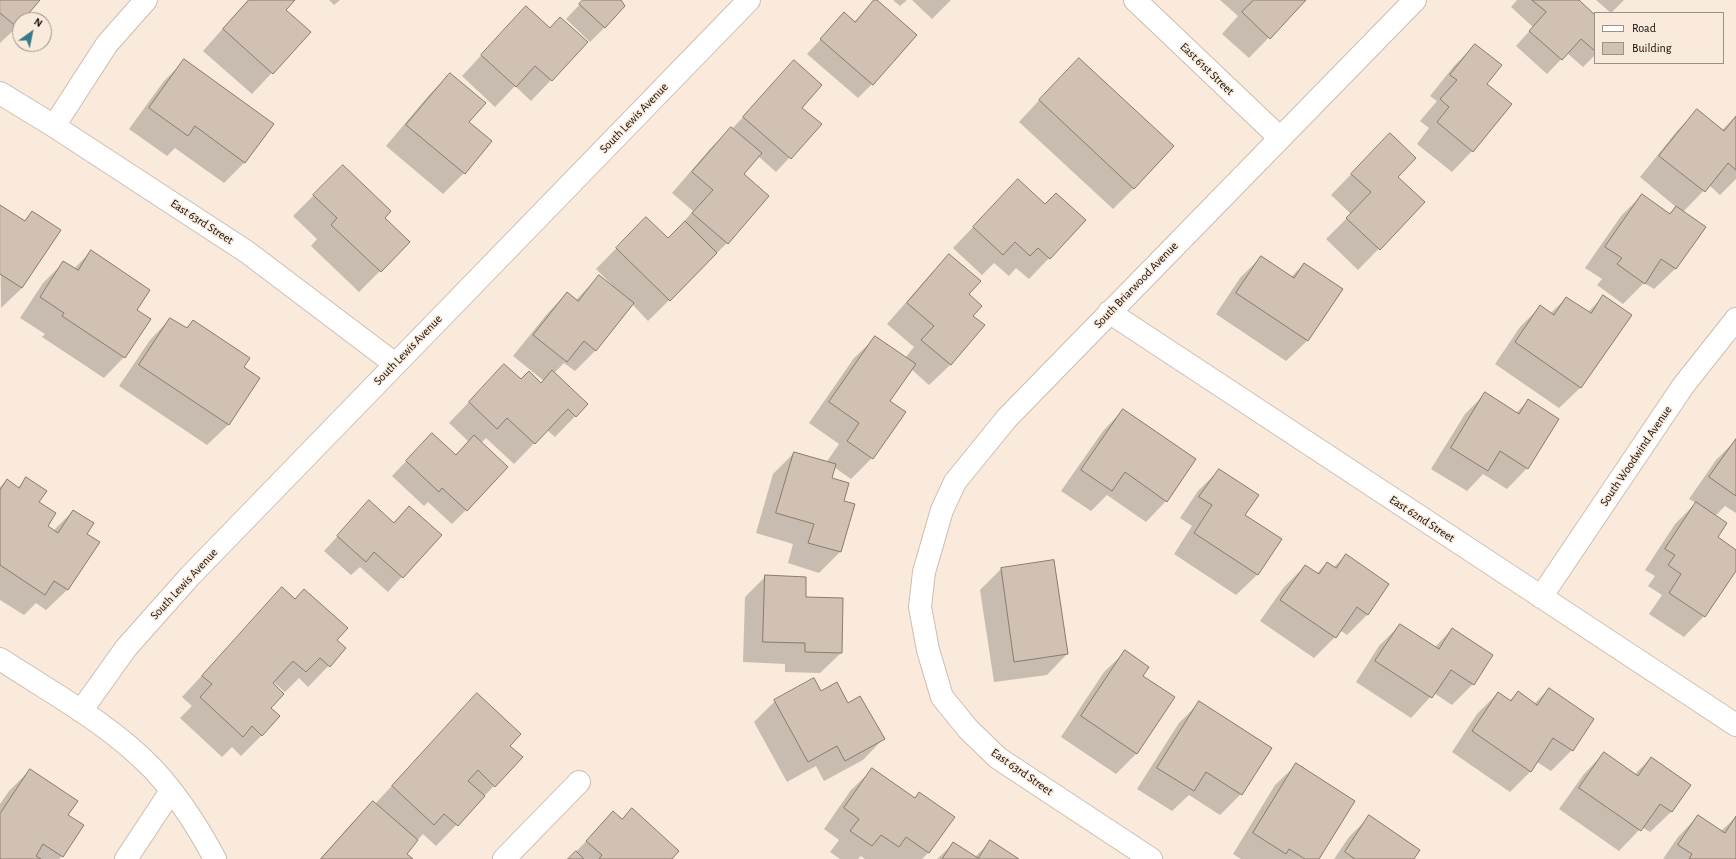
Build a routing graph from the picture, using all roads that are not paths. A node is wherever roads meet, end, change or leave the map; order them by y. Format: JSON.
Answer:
{"nodes":[{"id":1,"x":146,"y":0,"type":"edge"},
{"id":2,"x":749,"y":0,"type":"edge"},
{"id":3,"x":1134,"y":0,"type":"edge"},
{"id":4,"x":1415,"y":0,"type":"edge"},
{"id":5,"x":0,"y":93,"type":"edge"},
{"id":6,"x":54,"y":126,"type":"junction"},
{"id":7,"x":1280,"y":138,"type":"junction"},
{"id":8,"x":1109,"y":312,"type":"junction"},
{"id":9,"x":1736,"y":319,"type":"edge"},
{"id":10,"x":395,"y":364,"type":"junction"},
{"id":11,"x":1541,"y":597,"type":"junction"},
{"id":12,"x":920,"y":607,"type":"joint"},
{"id":13,"x":0,"y":659,"type":"edge"},
{"id":14,"x":81,"y":712,"type":"junction"},
{"id":15,"x":1736,"y":725,"type":"edge"},
{"id":16,"x":579,"y":782,"type":"dead end"},
{"id":17,"x":172,"y":791,"type":"junction"},
{"id":18,"x":126,"y":859,"type":"edge"},
{"id":19,"x":215,"y":859,"type":"edge"},
{"id":20,"x":504,"y":859,"type":"edge"},
{"id":21,"x":1151,"y":859,"type":"edge"}],
"edges":[{"from":1,"to":6,"type":"street"},
{"from":2,"to":10,"type":"street","name":"South Lewis Avenue"},
{"from":3,"to":7,"type":"street","name":"East 61st Street"},
{"from":4,"to":7,"type":"street","name":"South Briarwood Avenue"},
{"from":5,"to":6,"type":"street","name":"East 63rd Street"},
{"from":6,"to":10,"type":"street","name":"East 63rd Street"},
{"from":7,"to":8,"type":"street","name":"South Briarwood Avenue"},
{"from":8,"to":11,"type":"street","name":"East 62nd Street"},
{"from":8,"to":12,"type":"street","name":"South Briarwood Avenue"},
{"from":9,"to":11,"type":"street","name":"South Woodwind Avenue"},
{"from":10,"to":14,"type":"street","name":"South Lewis Avenue"},
{"from":11,"to":15,"type":"street","name":"East 62nd Street"},
{"from":12,"to":21,"type":"street","name":"East 63rd Street"},
{"from":13,"to":14,"type":"street"},
{"from":14,"to":17,"type":"street"},
{"from":16,"to":20,"type":"street"},
{"from":17,"to":18,"type":"street"},
{"from":17,"to":19,"type":"street"}]}
